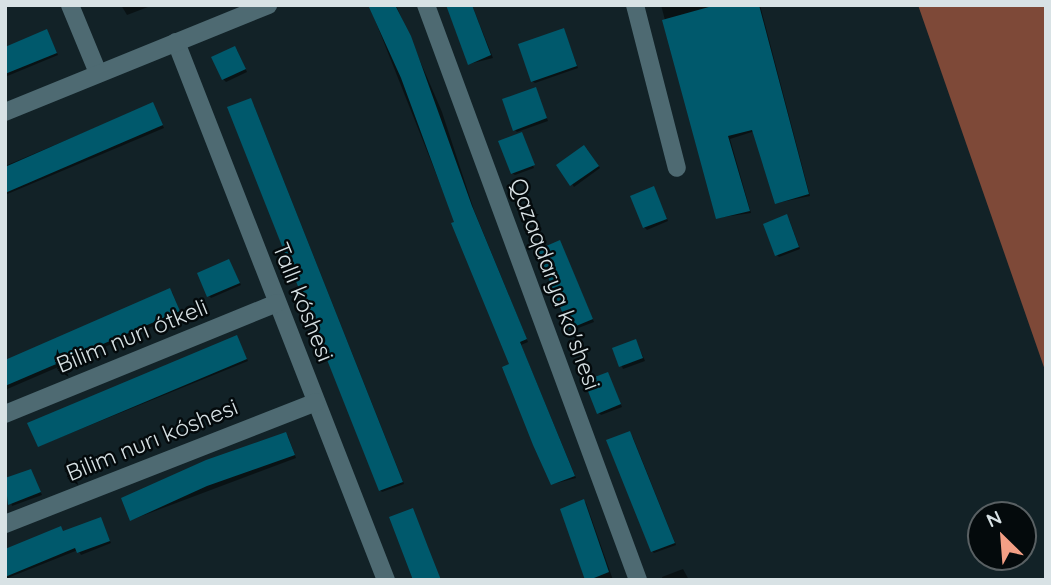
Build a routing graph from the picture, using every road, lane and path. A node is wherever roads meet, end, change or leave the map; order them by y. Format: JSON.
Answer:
{"nodes":[{"id":1,"x":70,"y":5,"type":"edge"},
{"id":2,"x":268,"y":5,"type":"edge"},
{"id":3,"x":426,"y":5,"type":"edge"},
{"id":4,"x":635,"y":5,"type":"edge"},
{"id":5,"x":176,"y":42,"type":"junction"},
{"id":6,"x":98,"y":74,"type":"junction"},
{"id":7,"x":5,"y":112,"type":"edge"},
{"id":8,"x":677,"y":168,"type":"dead end"},
{"id":9,"x":276,"y":303,"type":"junction"},
{"id":10,"x":316,"y":402,"type":"junction"},
{"id":11,"x":5,"y":414,"type":"edge"},
{"id":12,"x":5,"y":524,"type":"edge"},
{"id":13,"x":386,"y":580,"type":"edge"},
{"id":14,"x":638,"y":580,"type":"edge"}],
"edges":[{"from":1,"to":6,"type":"street"},
{"from":2,"to":5,"type":"street"},
{"from":3,"to":14,"type":"street","name":"Qazaqdarya ko'shesi"},
{"from":4,"to":8,"type":"street"},
{"from":5,"to":6,"type":"street"},
{"from":5,"to":9,"type":"street","name":"Tallı kóshesi"},
{"from":6,"to":7,"type":"street"},
{"from":9,"to":10,"type":"street","name":"Tallı kóshesi"},
{"from":9,"to":11,"type":"street","name":"Bilim nurı ótkeli"},
{"from":10,"to":12,"type":"street","name":"Bilim nurı kóshesi"},
{"from":10,"to":13,"type":"street","name":"Tallı kóshesi"}]}
